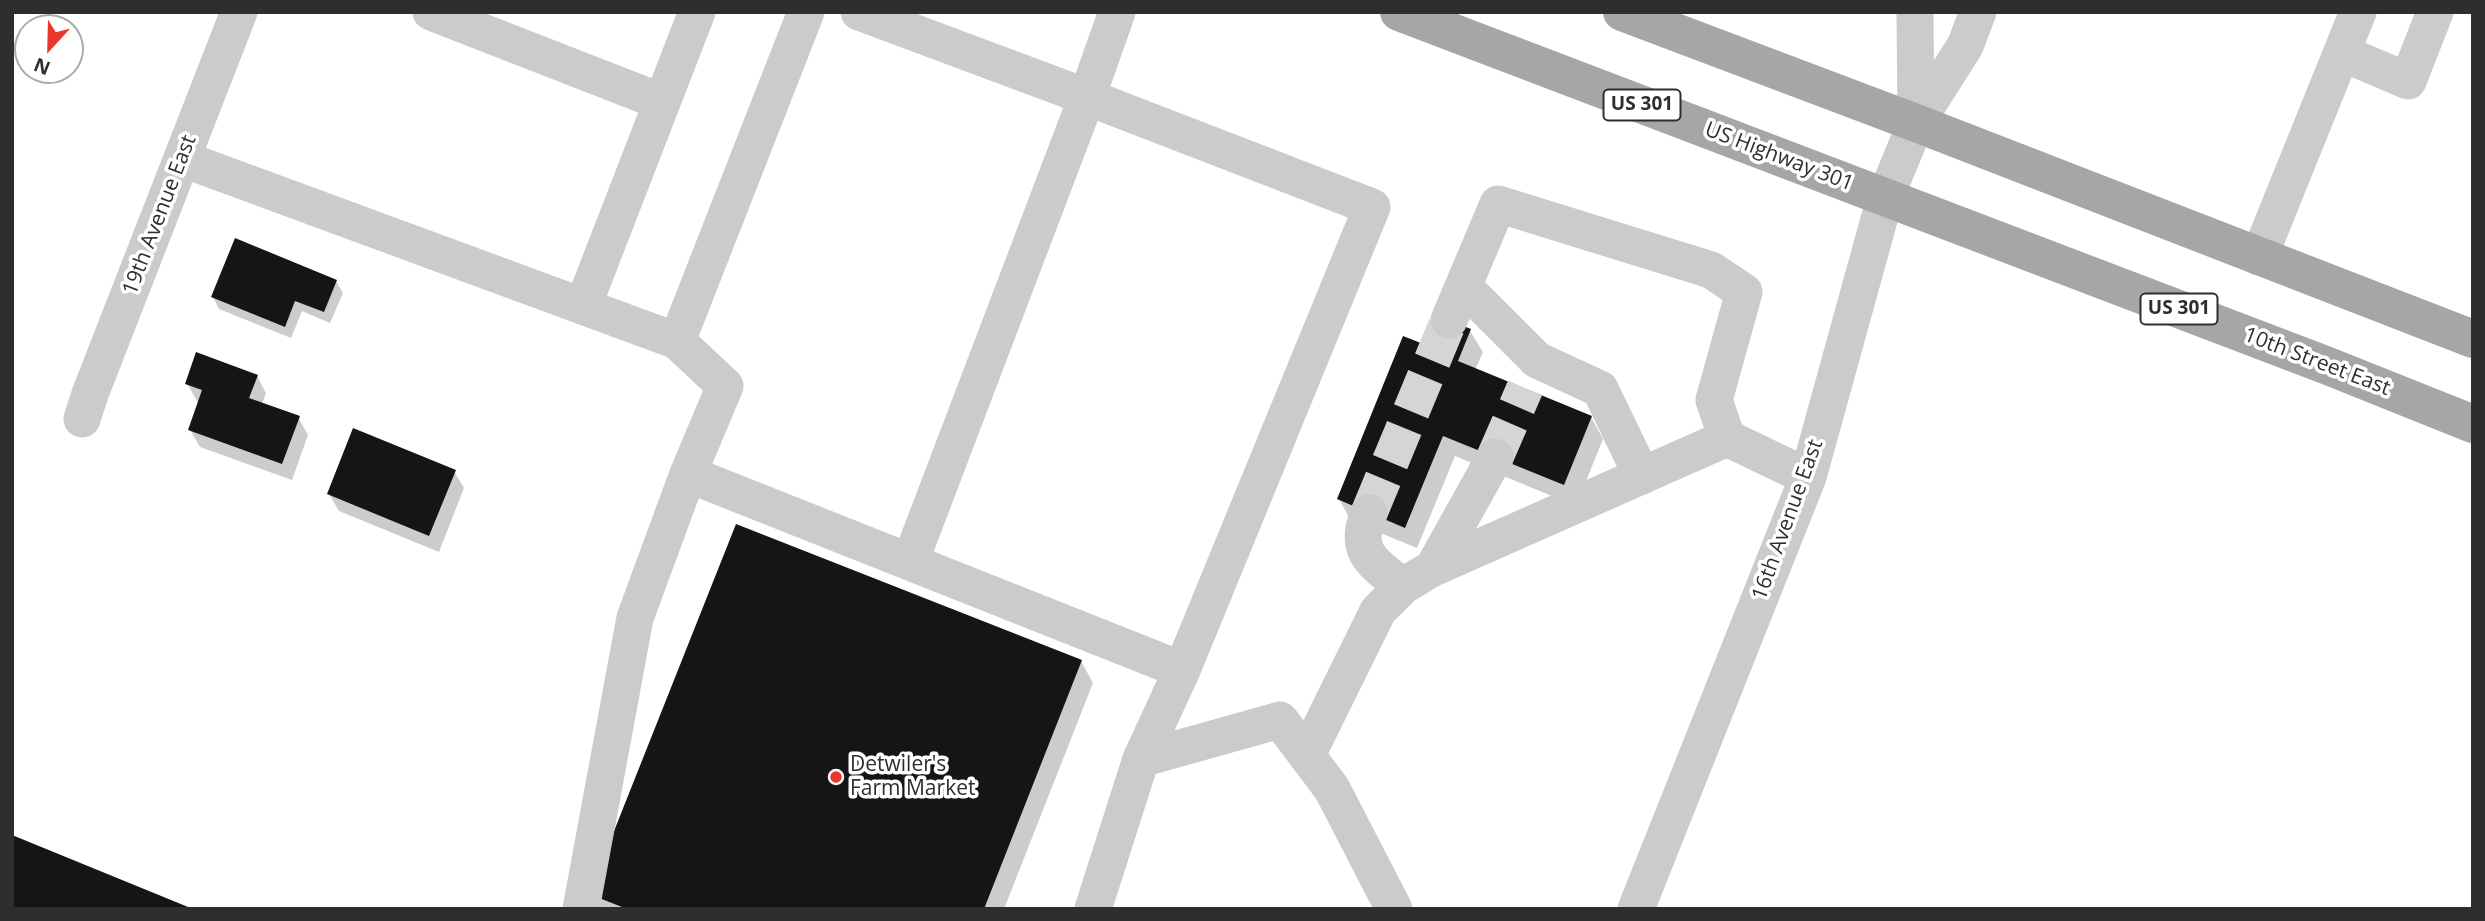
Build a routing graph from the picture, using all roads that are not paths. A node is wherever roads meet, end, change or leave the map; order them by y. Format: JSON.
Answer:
{"nodes":[{"id":1,"x":239,"y":12,"type":"edge"},
{"id":2,"x":431,"y":12,"type":"edge"},
{"id":3,"x":697,"y":12,"type":"edge"},
{"id":4,"x":806,"y":12,"type":"edge"},
{"id":5,"x":859,"y":12,"type":"edge"},
{"id":6,"x":1117,"y":12,"type":"edge"},
{"id":7,"x":1399,"y":12,"type":"edge"},
{"id":8,"x":1622,"y":12,"type":"edge"},
{"id":9,"x":1915,"y":12,"type":"edge"},
{"id":10,"x":1978,"y":12,"type":"edge"},
{"id":11,"x":2358,"y":12,"type":"edge"},
{"id":12,"x":2435,"y":12,"type":"edge"},
{"id":13,"x":2342,"y":52,"type":"junction"},
{"id":14,"x":1087,"y":96,"type":"junction"},
{"id":15,"x":662,"y":102,"type":"junction"},
{"id":16,"x":1916,"y":123,"type":"junction"},
{"id":17,"x":183,"y":159,"type":"junction"},
{"id":18,"x":1885,"y":198,"type":"junction"},
{"id":19,"x":2259,"y":257,"type":"junction"},
{"id":20,"x":1464,"y":287,"type":"junction"},
{"id":21,"x":583,"y":306,"type":"junction"},
{"id":22,"x":1449,"y":320,"type":"tunnel mouth"},
{"id":23,"x":2473,"y":339,"type":"edge"},
{"id":24,"x":677,"y":341,"type":"junction"},
{"id":25,"x":82,"y":419,"type":"dead end"},
{"id":26,"x":2473,"y":424,"type":"edge"},
{"id":27,"x":1727,"y":438,"type":"junction"},
{"id":28,"x":1494,"y":457,"type":"tunnel mouth"},
{"id":29,"x":688,"y":474,"type":"junction"},
{"id":30,"x":1642,"y":476,"type":"junction"},
{"id":31,"x":1808,"y":477,"type":"junction"},
{"id":32,"x":1369,"y":513,"type":"tunnel mouth"},
{"id":33,"x":910,"y":562,"type":"junction"},
{"id":34,"x":1418,"y":577,"type":"junction"},
{"id":35,"x":1182,"y":670,"type":"junction"},
{"id":36,"x":1307,"y":755,"type":"junction"},
{"id":37,"x":1141,"y":759,"type":"junction"},
{"id":38,"x":582,"y":909,"type":"edge"},
{"id":39,"x":1093,"y":909,"type":"edge"},
{"id":40,"x":1394,"y":909,"type":"edge"},
{"id":41,"x":1636,"y":909,"type":"edge"}],
"edges":[{"from":1,"to":17,"type":"street","name":"19th Avenue East"},
{"from":2,"to":15,"type":"street"},
{"from":3,"to":15,"type":"street"},
{"from":4,"to":24,"type":"street"},
{"from":5,"to":14,"type":"street"},
{"from":6,"to":14,"type":"street"},
{"from":7,"to":18,"type":"main road","name":"US Highway 301","number":"US 301"},
{"from":8,"to":16,"type":"main road"},
{"from":9,"to":16,"type":"street"},
{"from":10,"to":16,"type":"street"},
{"from":11,"to":13,"type":"street"},
{"from":12,"to":13,"type":"street"},
{"from":13,"to":19,"type":"street"},
{"from":14,"to":33,"type":"street"},
{"from":14,"to":35,"type":"street"},
{"from":15,"to":21,"type":"street"},
{"from":16,"to":18,"type":"street","name":"16th Avenue East"},
{"from":16,"to":19,"type":"main road"},
{"from":17,"to":21,"type":"street"},
{"from":17,"to":25,"type":"street","name":"19th Avenue East"},
{"from":18,"to":26,"type":"main road","name":"10th Street East","number":"US 301"},
{"from":18,"to":31,"type":"street","name":"16th Avenue East"},
{"from":19,"to":23,"type":"main road"},
{"from":20,"to":22,"type":"street"},
{"from":20,"to":27,"type":"street"},
{"from":20,"to":30,"type":"street"},
{"from":21,"to":24,"type":"street"},
{"from":24,"to":29,"type":"street"},
{"from":27,"to":30,"type":"street"},
{"from":27,"to":31,"type":"street"},
{"from":28,"to":34,"type":"street"},
{"from":29,"to":33,"type":"street"},
{"from":29,"to":38,"type":"street"},
{"from":30,"to":34,"type":"street"},
{"from":31,"to":41,"type":"street","name":"16th Avenue East"},
{"from":32,"to":34,"type":"street"},
{"from":33,"to":35,"type":"street"},
{"from":34,"to":36,"type":"street"},
{"from":35,"to":37,"type":"street"},
{"from":36,"to":37,"type":"street"},
{"from":36,"to":40,"type":"street"},
{"from":37,"to":39,"type":"street"}]}
